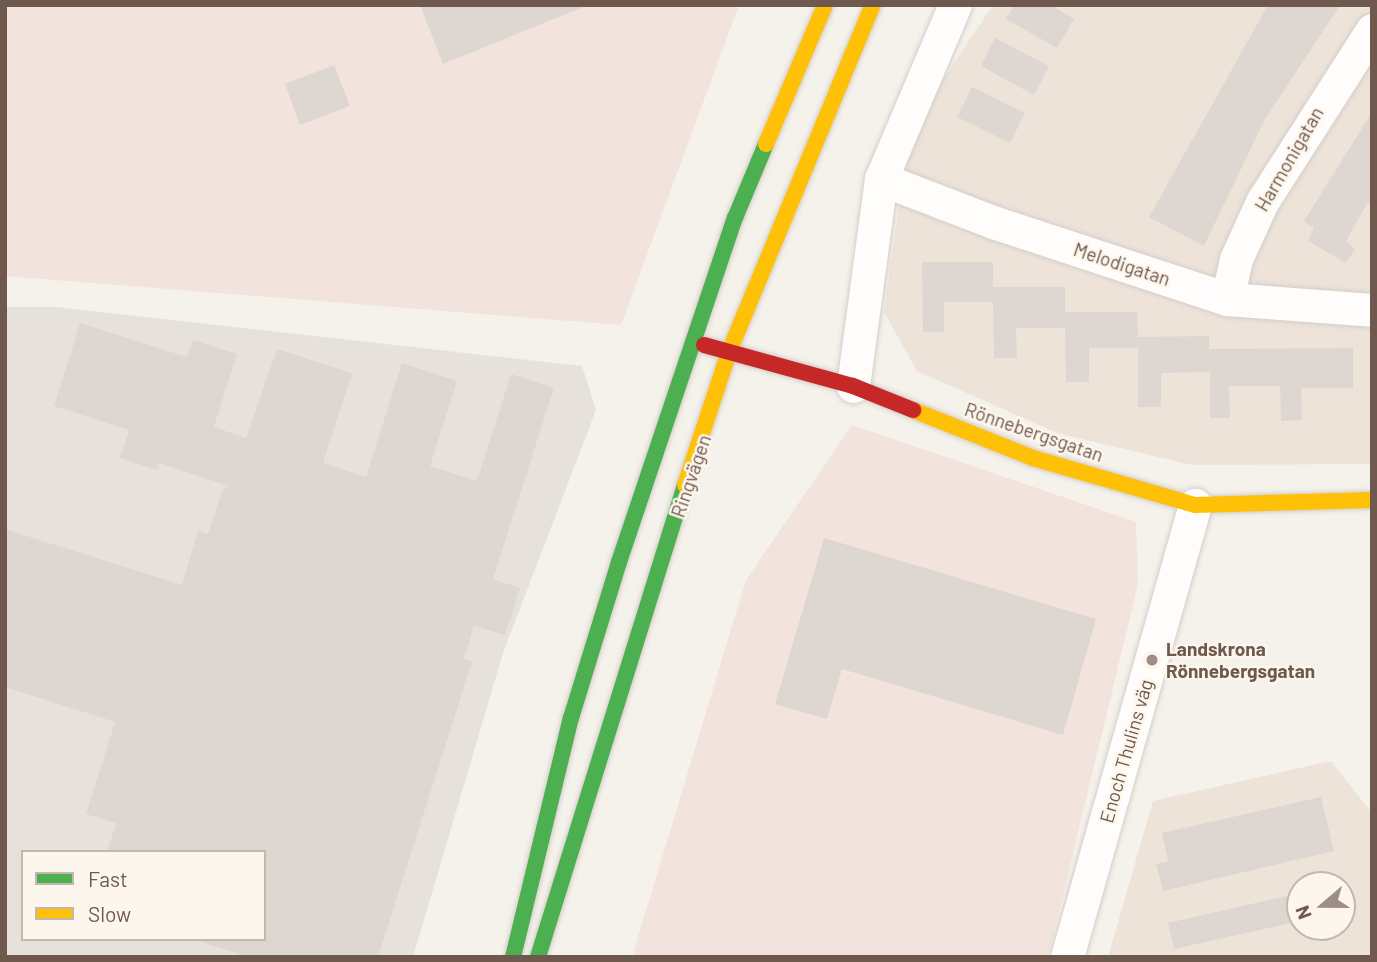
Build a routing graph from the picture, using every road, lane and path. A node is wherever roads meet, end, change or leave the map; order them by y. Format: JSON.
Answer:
{"nodes":[{"id":1,"x":825,"y":5,"type":"edge"},
{"id":2,"x":873,"y":5,"type":"edge"},
{"id":3,"x":955,"y":5,"type":"edge"},
{"id":4,"x":1372,"y":30,"type":"edge"},
{"id":5,"x":881,"y":178,"type":"junction"},
{"id":6,"x":1227,"y":299,"type":"junction"},
{"id":7,"x":1372,"y":310,"type":"edge"},
{"id":8,"x":692,"y":341,"type":"junction"},
{"id":9,"x":729,"y":352,"type":"junction"},
{"id":10,"x":853,"y":386,"type":"junction"},
{"id":11,"x":1372,"y":500,"type":"edge"},
{"id":12,"x":1195,"y":505,"type":"junction"},
{"id":13,"x":513,"y":957,"type":"edge"},
{"id":14,"x":537,"y":957,"type":"edge"},
{"id":15,"x":1067,"y":957,"type":"edge"}],
"edges":[{"from":1,"to":8,"type":"main road"},
{"from":2,"to":9,"type":"main road","name":"Ringvägen"},
{"from":3,"to":5,"type":"street"},
{"from":4,"to":6,"type":"street","name":"Harmonigatan"},
{"from":5,"to":6,"type":"street","name":"Melodigatan"},
{"from":5,"to":10,"type":"street"},
{"from":6,"to":7,"type":"street","name":"Melodigatan"},
{"from":8,"to":9,"type":"main road","name":"Rönnebergsgatan"},
{"from":8,"to":13,"type":"main road"},
{"from":9,"to":10,"type":"main road","name":"Rönnebergsgatan"},
{"from":9,"to":14,"type":"main road","name":"Ringvägen"},
{"from":10,"to":12,"type":"main road","name":"Rönnebergsgatan"},
{"from":11,"to":12,"type":"main road","name":"Rönnebergsgatan"},
{"from":12,"to":15,"type":"street","name":"Enoch Thulins väg"}]}
